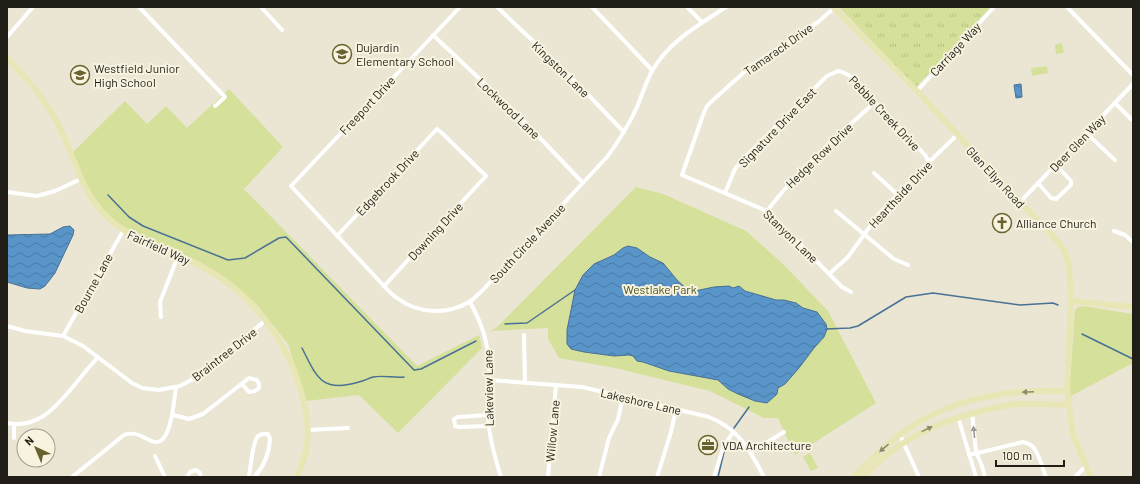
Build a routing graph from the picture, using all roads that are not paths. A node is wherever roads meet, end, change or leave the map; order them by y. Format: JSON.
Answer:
{"nodes":[{"id":1,"x":33,"y":7,"type":"edge"},
{"id":2,"x":139,"y":7,"type":"edge"},
{"id":3,"x":261,"y":7,"type":"edge"},
{"id":4,"x":460,"y":7,"type":"edge"},
{"id":5,"x":497,"y":7,"type":"edge"},
{"id":6,"x":592,"y":7,"type":"edge"},
{"id":7,"x":687,"y":7,"type":"edge"},
{"id":8,"x":726,"y":7,"type":"edge"},
{"id":9,"x":994,"y":7,"type":"edge"},
{"id":10,"x":1067,"y":7,"type":"edge"},
{"id":11,"x":833,"y":8,"type":"edge"},
{"id":12,"x":702,"y":22,"type":"junction"},
{"id":13,"x":282,"y":30,"type":"dead end"},
{"id":14,"x":433,"y":35,"type":"junction"},
{"id":15,"x":7,"y":37,"type":"edge"},
{"id":16,"x":7,"y":58,"type":"edge"},
{"id":17,"x":652,"y":70,"type":"junction"},
{"id":18,"x":838,"y":71,"type":"joint"},
{"id":19,"x":1133,"y":76,"type":"edge"},
{"id":20,"x":1133,"y":84,"type":"edge"},
{"id":21,"x":917,"y":91,"type":"junction"},
{"id":22,"x":874,"y":103,"type":"junction"},
{"id":23,"x":1115,"y":103,"type":"junction"},
{"id":24,"x":215,"y":106,"type":"dead end"},
{"id":25,"x":1133,"y":119,"type":"edge"},
{"id":26,"x":624,"y":132,"type":"junction"},
{"id":27,"x":1086,"y":133,"type":"junction"},
{"id":28,"x":957,"y":135,"type":"junction"},
{"id":29,"x":1115,"y":160,"type":"dead end"},
{"id":30,"x":929,"y":162,"type":"junction"},
{"id":31,"x":1056,"y":165,"type":"junction"},
{"id":32,"x":874,"y":173,"type":"dead end"},
{"id":33,"x":682,"y":175,"type":"joint"},
{"id":34,"x":486,"y":176,"type":"joint"},
{"id":35,"x":81,"y":179,"type":"junction"},
{"id":36,"x":583,"y":183,"type":"junction"},
{"id":37,"x":1038,"y":183,"type":"junction"},
{"id":38,"x":290,"y":186,"type":"joint"},
{"id":39,"x":7,"y":192,"type":"edge"},
{"id":40,"x":725,"y":193,"type":"junction"},
{"id":41,"x":898,"y":195,"type":"junction"},
{"id":42,"x":1020,"y":202,"type":"junction"},
{"id":43,"x":767,"y":211,"type":"junction"},
{"id":44,"x":836,"y":211,"type":"dead end"},
{"id":45,"x":123,"y":231,"type":"junction"},
{"id":46,"x":1114,"y":231,"type":"dead end"},
{"id":47,"x":864,"y":234,"type":"junction"},
{"id":48,"x":337,"y":236,"type":"junction"},
{"id":49,"x":1133,"y":242,"type":"edge"},
{"id":50,"x":178,"y":256,"type":"junction"},
{"id":51,"x":908,"y":265,"type":"dead end"},
{"id":52,"x":829,"y":274,"type":"junction"},
{"id":53,"x":384,"y":286,"type":"junction"},
{"id":54,"x":851,"y":292,"type":"dead end"},
{"id":55,"x":1071,"y":301,"type":"junction"},
{"id":56,"x":470,"y":302,"type":"junction"},
{"id":57,"x":1133,"y":307,"type":"edge"},
{"id":58,"x":161,"y":317,"type":"dead end"},
{"id":59,"x":266,"y":320,"type":"junction"},
{"id":60,"x":7,"y":326,"type":"edge"},
{"id":61,"x":524,"y":335,"type":"dead end"},
{"id":62,"x":63,"y":336,"type":"junction"},
{"id":63,"x":98,"y":357,"type":"junction"},
{"id":64,"x":489,"y":380,"type":"junction"},
{"id":65,"x":525,"y":382,"type":"junction"},
{"id":66,"x":242,"y":384,"type":"dead end"},
{"id":67,"x":556,"y":385,"type":"junction"},
{"id":68,"x":176,"y":388,"type":"junction"},
{"id":69,"x":1067,"y":391,"type":"junction"},
{"id":70,"x":623,"y":397,"type":"junction"},
{"id":71,"x":1069,"y":405,"type":"junction"},
{"id":72,"x":676,"y":409,"type":"junction"},
{"id":73,"x":972,"y":413,"type":"junction"},
{"id":74,"x":172,"y":415,"type":"junction"},
{"id":75,"x":487,"y":415,"type":"junction"},
{"id":76,"x":958,"y":417,"type":"junction"},
{"id":77,"x":7,"y":423,"type":"edge"},
{"id":78,"x":14,"y":424,"type":"junction"},
{"id":79,"x":488,"y":426,"type":"junction"},
{"id":80,"x":348,"y":428,"type":"dead end"},
{"id":81,"x":308,"y":430,"type":"junction"},
{"id":82,"x":733,"y":432,"type":"junction"},
{"id":83,"x":784,"y":432,"type":"dead end"},
{"id":84,"x":900,"y":435,"type":"junction"},
{"id":85,"x":14,"y":438,"type":"dead end"},
{"id":86,"x":904,"y":442,"type":"junction"},
{"id":87,"x":751,"y":452,"type":"junction"},
{"id":88,"x":976,"y":452,"type":"junction"},
{"id":89,"x":969,"y":455,"type":"junction"},
{"id":90,"x":155,"y":456,"type":"dead end"},
{"id":91,"x":1086,"y":466,"type":"junction"},
{"id":92,"x":72,"y":477,"type":"edge"},
{"id":93,"x":165,"y":477,"type":"edge"},
{"id":94,"x":187,"y":477,"type":"edge"},
{"id":95,"x":201,"y":477,"type":"edge"},
{"id":96,"x":249,"y":477,"type":"edge"},
{"id":97,"x":254,"y":477,"type":"edge"},
{"id":98,"x":297,"y":477,"type":"edge"},
{"id":99,"x":501,"y":477,"type":"edge"},
{"id":100,"x":548,"y":477,"type":"edge"},
{"id":101,"x":599,"y":477,"type":"edge"},
{"id":102,"x":656,"y":477,"type":"edge"},
{"id":103,"x":714,"y":477,"type":"edge"},
{"id":104,"x":764,"y":477,"type":"edge"},
{"id":105,"x":854,"y":477,"type":"edge"},
{"id":106,"x":863,"y":477,"type":"edge"},
{"id":107,"x":919,"y":477,"type":"edge"},
{"id":108,"x":976,"y":477,"type":"edge"},
{"id":109,"x":985,"y":477,"type":"edge"},
{"id":110,"x":1046,"y":477,"type":"edge"},
{"id":111,"x":1075,"y":477,"type":"edge"},
{"id":112,"x":1091,"y":477,"type":"edge"}],
"edges":[{"from":1,"to":15,"type":"street"},
{"from":2,"to":24,"type":"street"},
{"from":3,"to":13,"type":"street"},
{"from":4,"to":14,"type":"street","name":"Freeport Drive"},
{"from":5,"to":26,"type":"street","name":"Kingston Lane"},
{"from":6,"to":17,"type":"street"},
{"from":7,"to":12,"type":"street"},
{"from":8,"to":12,"type":"street","name":"South Circle Avenue"},
{"from":9,"to":21,"type":"street","name":"Carriage Way"},
{"from":10,"to":19,"type":"street"},
{"from":11,"to":21,"type":"street","name":"Glen Ellyn Road"},
{"from":11,"to":33,"type":"street","name":"Tamarack Drive"},
{"from":12,"to":17,"type":"street","name":"South Circle Avenue"},
{"from":14,"to":36,"type":"street","name":"Lockwood Lane"},
{"from":14,"to":38,"type":"street","name":"Freeport Drive"},
{"from":16,"to":35,"type":"street","name":"Fairfield Way"},
{"from":17,"to":26,"type":"street","name":"South Circle Avenue"},
{"from":18,"to":22,"type":"street","name":"Pebble Creek Drive"},
{"from":18,"to":40,"type":"street","name":"Signature Drive East"},
{"from":20,"to":23,"type":"street","name":"Deer Glen Way"},
{"from":21,"to":28,"type":"street","name":"Glen Ellyn Road"},
{"from":22,"to":30,"type":"street","name":"Pebble Creek Drive"},
{"from":22,"to":43,"type":"street","name":"Hedge Row Drive"},
{"from":23,"to":25,"type":"street"},
{"from":23,"to":27,"type":"street","name":"Deer Glen Way"},
{"from":26,"to":36,"type":"street","name":"South Circle Avenue"},
{"from":27,"to":29,"type":"street"},
{"from":27,"to":31,"type":"street","name":"Deer Glen Way"},
{"from":28,"to":30,"type":"street","name":"Hearthside Drive"},
{"from":28,"to":42,"type":"street","name":"Glen Ellyn Road"},
{"from":30,"to":41,"type":"street","name":"Hearthside Drive"},
{"from":31,"to":37,"type":"street","name":"Deer Glen Way"},
{"from":31,"to":37,"type":"street"},
{"from":32,"to":41,"type":"street"},
{"from":33,"to":40,"type":"street","name":"Stanyon Lane"},
{"from":34,"to":48,"type":"street","name":"Edgebrook Drive"},
{"from":34,"to":53,"type":"street","name":"Downing Drive"},
{"from":35,"to":39,"type":"street"},
{"from":35,"to":45,"type":"street","name":"Fairfield Way"},
{"from":36,"to":56,"type":"street","name":"South Circle Avenue"},
{"from":37,"to":42,"type":"street","name":"Deer Glen Way"},
{"from":38,"to":48,"type":"street","name":"South Circle Avenue"},
{"from":40,"to":43,"type":"street","name":"Stanyon Lane"},
{"from":41,"to":47,"type":"street","name":"Hearthside Drive"},
{"from":42,"to":55,"type":"street","name":"Glen Ellyn Road"},
{"from":43,"to":52,"type":"street","name":"Stanyon Lane"},
{"from":44,"to":47,"type":"street"},
{"from":45,"to":50,"type":"street","name":"Fairfield Way"},
{"from":45,"to":62,"type":"street","name":"Bourne Lane"},
{"from":46,"to":49,"type":"street"},
{"from":47,"to":51,"type":"street"},
{"from":47,"to":52,"type":"street","name":"Hearthside Drive"},
{"from":48,"to":53,"type":"street","name":"South Circle Avenue"},
{"from":50,"to":58,"type":"street"},
{"from":50,"to":59,"type":"street","name":"Fairfield Way"},
{"from":52,"to":54,"type":"street","name":"Stanyon Lane"},
{"from":53,"to":56,"type":"street","name":"South Circle Avenue"},
{"from":55,"to":57,"type":"street"},
{"from":55,"to":69,"type":"street","name":"Glen Ellyn Road"},
{"from":56,"to":64,"type":"street","name":"Lakeview Lane"},
{"from":59,"to":68,"type":"street","name":"Braintree Drive"},
{"from":59,"to":81,"type":"street","name":"Fairfield Way"},
{"from":60,"to":62,"type":"street","name":"Braintree Drive"},
{"from":61,"to":65,"type":"street"},
{"from":62,"to":63,"type":"street","name":"Braintree Drive"},
{"from":63,"to":68,"type":"street","name":"Braintree Drive"},
{"from":63,"to":78,"type":"street"},
{"from":64,"to":65,"type":"street","name":"Lakeshore Lane"},
{"from":64,"to":75,"type":"street","name":"Lakeview Lane"},
{"from":65,"to":67,"type":"street","name":"Lakeshore Lane"},
{"from":66,"to":74,"type":"street"},
{"from":67,"to":70,"type":"street","name":"Lakeshore Lane"},
{"from":67,"to":100,"type":"street","name":"Willow Lane"},
{"from":68,"to":74,"type":"street"},
{"from":69,"to":71,"type":"street","name":"Glen Ellyn Road"},
{"from":69,"to":84,"type":"street","one_way":true},
{"from":70,"to":72,"type":"street","name":"Lakeshore Lane"},
{"from":70,"to":101,"type":"street"},
{"from":71,"to":73,"type":"street"},
{"from":71,"to":91,"type":"street","name":"Glen Ellyn Road"},
{"from":72,"to":82,"type":"street","name":"Lakeshore Lane"},
{"from":72,"to":102,"type":"street"},
{"from":73,"to":76,"type":"street"},
{"from":88,"to":73,"type":"street","one_way":true},
{"from":74,"to":92,"type":"street"},
{"from":75,"to":79,"type":"street","name":"Lakeview Lane"},
{"from":75,"to":79,"type":"street"},
{"from":86,"to":76,"type":"street","one_way":true},
{"from":76,"to":89,"type":"street"},
{"from":77,"to":78,"type":"street"},
{"from":78,"to":85,"type":"street"},
{"from":79,"to":99,"type":"street","name":"Lakeview Lane"},
{"from":80,"to":81,"type":"street"},
{"from":81,"to":98,"type":"street","name":"Fairfield Way"},
{"from":82,"to":87,"type":"street","name":"Lakeshore Lane"},
{"from":82,"to":103,"type":"street"},
{"from":83,"to":87,"type":"street"},
{"from":84,"to":86,"type":"street"},
{"from":84,"to":105,"type":"street","one_way":true},
{"from":86,"to":106,"type":"street"},
{"from":86,"to":107,"type":"street"},
{"from":87,"to":104,"type":"street","name":"Lakeshore Lane"},
{"from":88,"to":89,"type":"street"},
{"from":88,"to":109,"type":"street"},
{"from":88,"to":110,"type":"street"},
{"from":89,"to":108,"type":"street"},
{"from":90,"to":93,"type":"street"},
{"from":91,"to":111,"type":"street"},
{"from":91,"to":112,"type":"street","name":"Glen Ellyn Road"},
{"from":94,"to":95,"type":"street"},
{"from":96,"to":97,"type":"street"}]}
